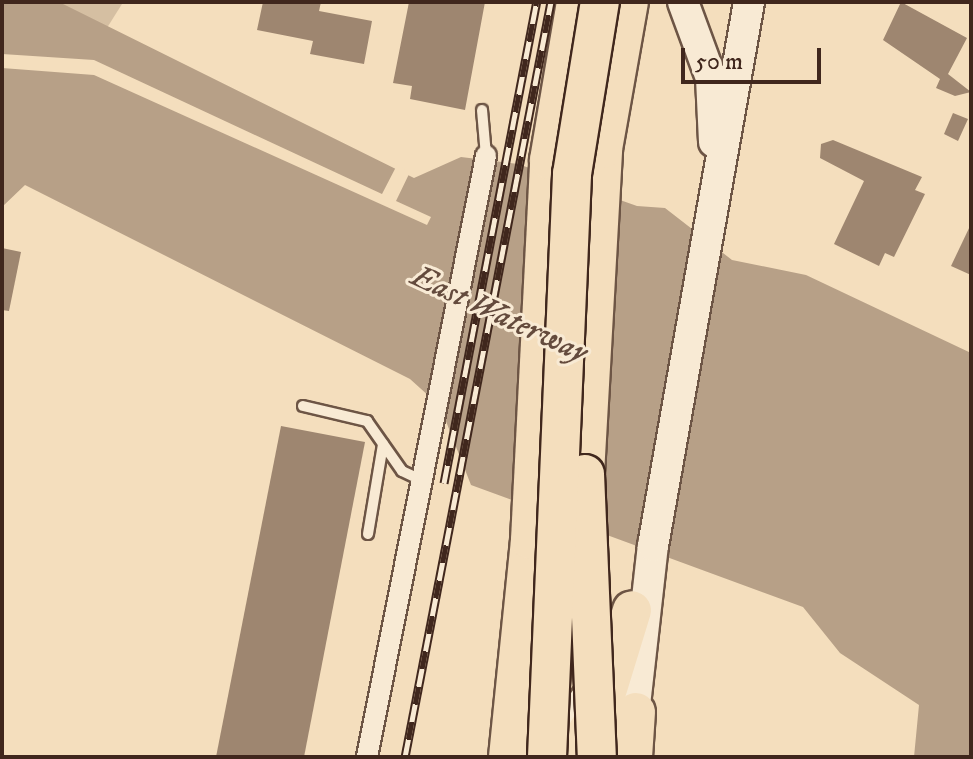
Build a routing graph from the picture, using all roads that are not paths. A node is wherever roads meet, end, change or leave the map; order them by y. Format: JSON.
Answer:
{"nodes":[{"id":1,"x":576,"y":2,"type":"edge"},
{"id":2,"x":600,"y":2,"type":"edge"},
{"id":3,"x":629,"y":2,"type":"edge"},
{"id":4,"x":683,"y":2,"type":"edge"},
{"id":5,"x":749,"y":2,"type":"edge"},
{"id":6,"x":769,"y":2,"type":"edge"},
{"id":7,"x":482,"y":110,"type":"dead end"},
{"id":8,"x":486,"y":156,"type":"joint"},
{"id":9,"x":717,"y":210,"type":"junction"},
{"id":10,"x":303,"y":406,"type":"dead end"},
{"id":11,"x":383,"y":444,"type":"junction"},
{"id":12,"x":585,"y":474,"type":"junction"},
{"id":13,"x":421,"y":480,"type":"junction"},
{"id":14,"x":368,"y":534,"type":"dead end"},
{"id":15,"x":653,"y":546,"type":"junction"},
{"id":16,"x":632,"y":610,"type":"joint"},
{"id":17,"x":636,"y":712,"type":"junction"},
{"id":18,"x":560,"y":752,"type":"edge"},
{"id":19,"x":367,"y":757,"type":"edge"},
{"id":20,"x":508,"y":757,"type":"edge"},
{"id":21,"x":527,"y":757,"type":"edge"},
{"id":22,"x":597,"y":757,"type":"edge"},
{"id":23,"x":627,"y":757,"type":"edge"},
{"id":24,"x":633,"y":757,"type":"edge"}],
"edges":[{"from":1,"to":20,"type":"highway"},
{"from":2,"to":18,"type":"highway","bridge":true},
{"from":3,"to":12,"type":"highway"},
{"from":4,"to":9,"type":"main road"},
{"from":5,"to":9,"type":"main road"},
{"from":6,"to":9,"type":"main road"},
{"from":7,"to":8,"type":"lane"},
{"from":8,"to":13,"type":"street"},
{"from":9,"to":15,"type":"main road"},
{"from":10,"to":11,"type":"lane"},
{"from":11,"to":13,"type":"lane"},
{"from":11,"to":14,"type":"lane"},
{"from":12,"to":18,"type":"highway","bridge":true},
{"from":12,"to":22,"type":"highway","bridge":true},
{"from":13,"to":19,"type":"street"},
{"from":15,"to":16,"type":"main road"},
{"from":15,"to":17,"type":"main road"},
{"from":16,"to":18,"type":"highway"},
{"from":17,"to":23,"type":"main road"},
{"from":17,"to":24,"type":"highway"},
{"from":18,"to":21,"type":"main road"}]}
